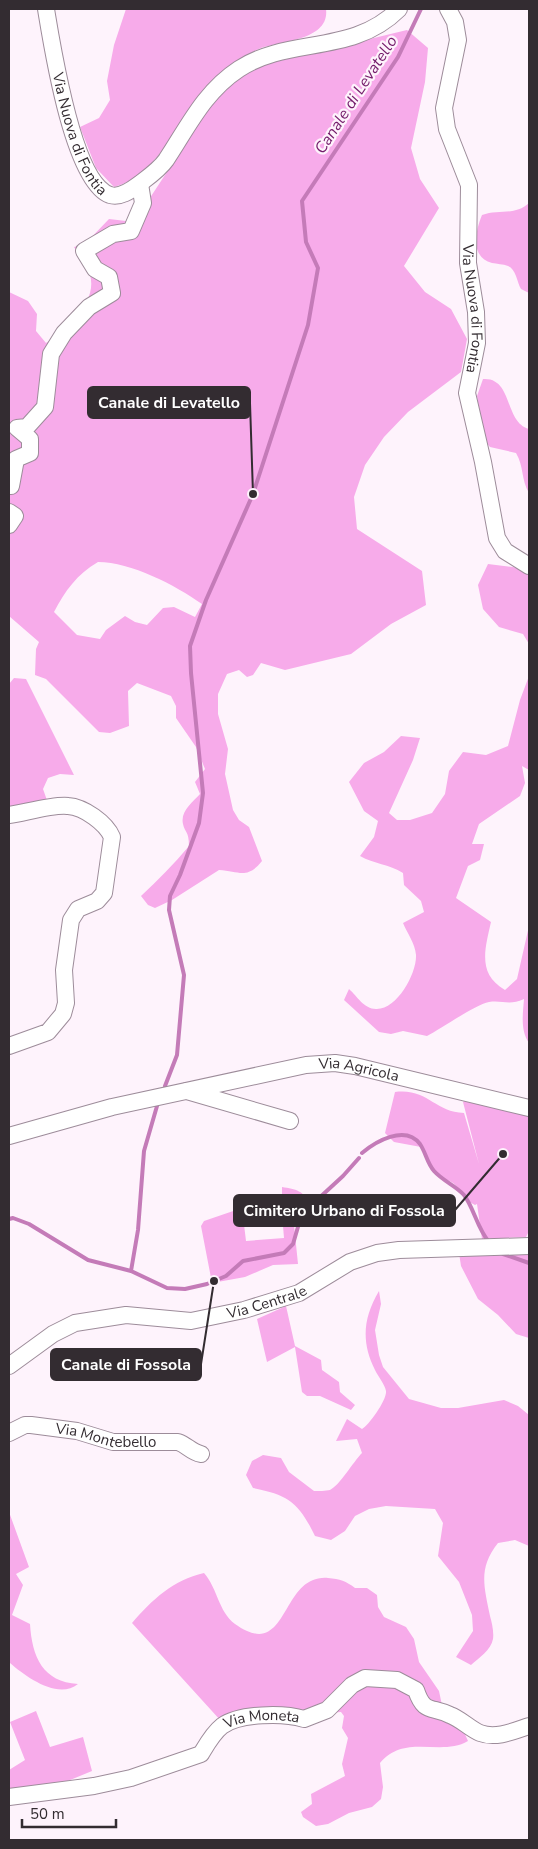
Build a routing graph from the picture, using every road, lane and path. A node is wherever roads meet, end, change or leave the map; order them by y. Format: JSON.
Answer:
{"nodes":[{"id":1,"x":46,"y":9,"type":"edge"},
{"id":2,"x":399,"y":9,"type":"edge"},
{"id":3,"x":448,"y":9,"type":"edge"},
{"id":4,"x":140,"y":184,"type":"junction"},
{"id":5,"x":9,"y":486,"type":"edge"},
{"id":6,"x":9,"y":512,"type":"edge"},
{"id":7,"x":9,"y":525,"type":"edge"},
{"id":8,"x":529,"y":566,"type":"edge"},
{"id":9,"x":9,"y":815,"type":"edge"},
{"id":10,"x":9,"y":1046,"type":"edge"},
{"id":11,"x":187,"y":1091,"type":"junction"},
{"id":12,"x":529,"y":1108,"type":"edge"},
{"id":13,"x":290,"y":1121,"type":"dead end"},
{"id":14,"x":9,"y":1132,"type":"edge"},
{"id":15,"x":529,"y":1246,"type":"edge"},
{"id":16,"x":9,"y":1366,"type":"edge"},
{"id":17,"x":9,"y":1433,"type":"edge"},
{"id":18,"x":201,"y":1454,"type":"dead end"},
{"id":19,"x":529,"y":1726,"type":"edge"},
{"id":20,"x":9,"y":1797,"type":"edge"}],
"edges":[{"from":1,"to":4,"type":"street","name":"Via Nuova di Fontia"},
{"from":2,"to":4,"type":"street","name":"Via Nuova di Fontia"},
{"from":3,"to":8,"type":"street","name":"Via Nuova di Fontia"},
{"from":4,"to":5,"type":"street"},
{"from":6,"to":7,"type":"street"},
{"from":9,"to":10,"type":"street"},
{"from":11,"to":12,"type":"street","name":"Via Agricola"},
{"from":11,"to":13,"type":"street","name":"Via Agricola"},
{"from":11,"to":14,"type":"street","name":"Via Agricola"},
{"from":15,"to":16,"type":"street","name":"Via Centrale"},
{"from":17,"to":18,"type":"street","name":"Via Montebello"},
{"from":19,"to":20,"type":"street","name":"Via Moneta"}]}
